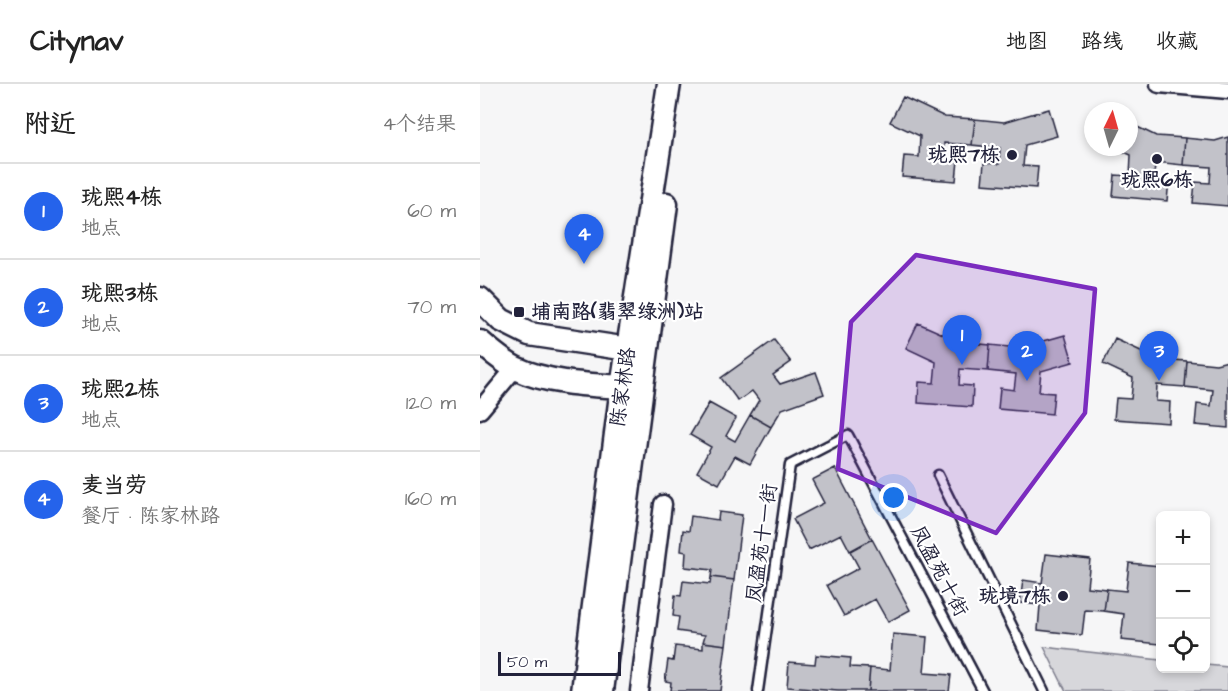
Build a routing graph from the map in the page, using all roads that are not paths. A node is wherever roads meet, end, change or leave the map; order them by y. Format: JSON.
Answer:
{"nodes":[{"id":1,"x":669,"y":84,"type":"edge"},
{"id":2,"x":684,"y":84,"type":"edge"},
{"id":3,"x":1159,"y":84,"type":"edge"},
{"id":4,"x":1228,"y":90,"type":"edge"},
{"id":5,"x":480,"y":299,"type":"edge"},
{"id":6,"x":529,"y":334,"type":"junction"},
{"id":7,"x":480,"y":342,"type":"edge"},
{"id":8,"x":628,"y":349,"type":"junction"},
{"id":9,"x":514,"y":368,"type":"junction"},
{"id":10,"x":644,"y":369,"type":"junction"},
{"id":11,"x":622,"y":387,"type":"junction"},
{"id":12,"x":480,"y":410,"type":"edge"},
{"id":13,"x":848,"y":435,"type":"joint"},
{"id":14,"x":938,"y":475,"type":"dead end"},
{"id":15,"x":663,"y":504,"type":"dead end"},
{"id":16,"x":583,"y":691,"type":"edge"},
{"id":17,"x":602,"y":691,"type":"edge"},
{"id":18,"x":639,"y":691,"type":"edge"},
{"id":19,"x":758,"y":691,"type":"edge"},
{"id":20,"x":983,"y":691,"type":"edge"},
{"id":21,"x":1044,"y":691,"type":"edge"}],
"edges":[{"from":1,"to":8,"type":"main road","name":"陈家林路"},
{"from":2,"to":10,"type":"main road","name":"陈家林路"},
{"from":3,"to":4,"type":"street"},
{"from":5,"to":6,"type":"main road"},
{"from":6,"to":8,"type":"main road"},
{"from":6,"to":9,"type":"main road"},
{"from":7,"to":9,"type":"main road"},
{"from":8,"to":10,"type":"main road"},
{"from":8,"to":11,"type":"main road","name":"陈家林路"},
{"from":9,"to":11,"type":"main road"},
{"from":9,"to":12,"type":"street"},
{"from":10,"to":11,"type":"main road"},
{"from":10,"to":17,"type":"main road","name":"陈家林路"},
{"from":11,"to":16,"type":"main road","name":"陈家林路"},
{"from":13,"to":19,"type":"lane","name":"凤盈苑十一街"},
{"from":13,"to":20,"type":"lane","name":"凤盈苑十街"},
{"from":14,"to":21,"type":"lane"},
{"from":15,"to":18,"type":"street"}]}
